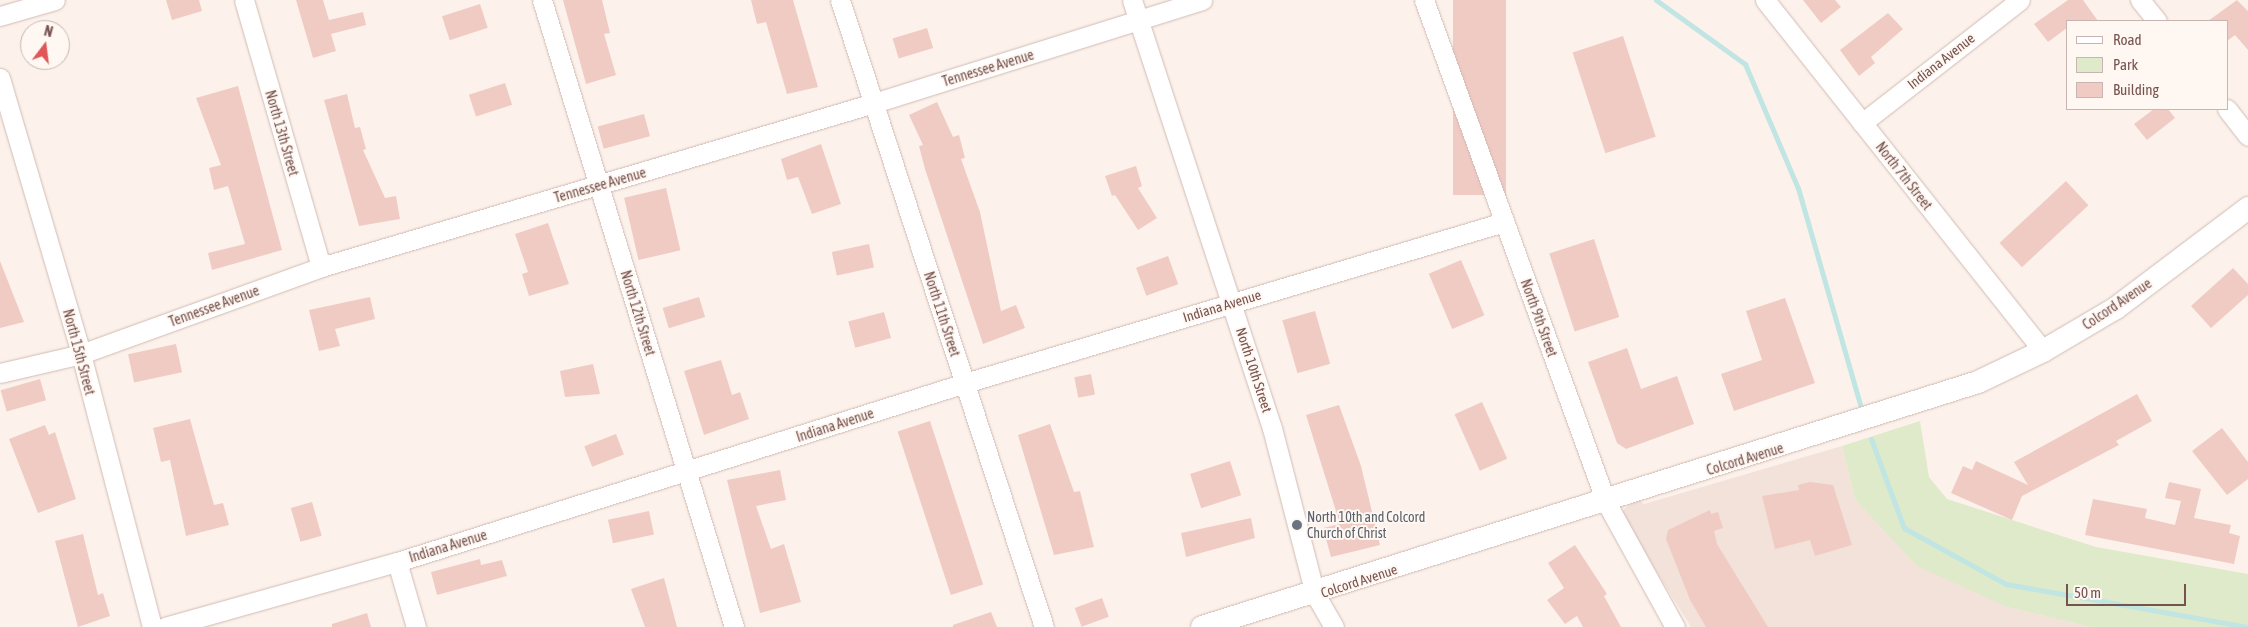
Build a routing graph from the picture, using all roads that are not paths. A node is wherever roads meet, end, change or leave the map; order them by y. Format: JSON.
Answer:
{"nodes":[{"id":1,"x":55,"y":0,"type":"edge"},
{"id":2,"x":244,"y":0,"type":"edge"},
{"id":3,"x":542,"y":0,"type":"edge"},
{"id":4,"x":840,"y":0,"type":"edge"},
{"id":5,"x":1132,"y":0,"type":"edge"},
{"id":6,"x":1202,"y":0,"type":"edge"},
{"id":7,"x":1424,"y":0,"type":"edge"},
{"id":8,"x":1765,"y":0,"type":"edge"},
{"id":9,"x":2020,"y":0,"type":"edge"},
{"id":10,"x":2140,"y":0,"type":"edge"},
{"id":11,"x":0,"y":16,"type":"edge"},
{"id":12,"x":1139,"y":20,"type":"junction"},
{"id":13,"x":2156,"y":20,"type":"edge"},
{"id":14,"x":0,"y":78,"type":"edge"},
{"id":15,"x":874,"y":103,"type":"junction"},
{"id":16,"x":2228,"y":110,"type":"edge"},
{"id":17,"x":1862,"y":123,"type":"junction"},
{"id":18,"x":2248,"y":136,"type":"edge"},
{"id":19,"x":599,"y":185,"type":"junction"},
{"id":20,"x":2248,"y":208,"type":"edge"},
{"id":21,"x":1504,"y":222,"type":"junction"},
{"id":22,"x":321,"y":267,"type":"junction"},
{"id":23,"x":1232,"y":303,"type":"junction"},
{"id":24,"x":2043,"y":351,"type":"junction"},
{"id":25,"x":80,"y":354,"type":"junction"},
{"id":26,"x":0,"y":373,"type":"edge"},
{"id":27,"x":965,"y":383,"type":"junction"},
{"id":28,"x":686,"y":473,"type":"junction"},
{"id":29,"x":1606,"y":502,"type":"junction"},
{"id":30,"x":397,"y":562,"type":"junction"},
{"id":31,"x":1315,"y":594,"type":"junction"},
{"id":32,"x":152,"y":627,"type":"edge"},
{"id":33,"x":165,"y":627,"type":"edge"},
{"id":34,"x":416,"y":627,"type":"edge"},
{"id":35,"x":734,"y":627,"type":"edge"},
{"id":36,"x":1044,"y":627,"type":"edge"},
{"id":37,"x":1202,"y":627,"type":"edge"},
{"id":38,"x":1334,"y":627,"type":"edge"},
{"id":39,"x":1675,"y":627,"type":"edge"}],
"edges":[{"from":1,"to":11,"type":"street"},
{"from":2,"to":22,"type":"street","name":"North 13th Street"},
{"from":3,"to":19,"type":"street","name":"North 12th Street"},
{"from":4,"to":15,"type":"street","name":"North 11th Street"},
{"from":5,"to":12,"type":"street","name":"North 10th Street"},
{"from":6,"to":12,"type":"street","name":"Tennessee Avenue"},
{"from":7,"to":21,"type":"street","name":"North 9th Street"},
{"from":8,"to":17,"type":"street","name":"North 7th Street"},
{"from":9,"to":17,"type":"street","name":"Indiana Avenue"},
{"from":10,"to":13,"type":"street"},
{"from":12,"to":15,"type":"street","name":"Tennessee Avenue"},
{"from":12,"to":23,"type":"street","name":"North 10th Street"},
{"from":14,"to":25,"type":"street","name":"North 15th Street"},
{"from":15,"to":19,"type":"street","name":"Tennessee Avenue"},
{"from":15,"to":27,"type":"street","name":"North 11th Street"},
{"from":16,"to":18,"type":"street"},
{"from":17,"to":24,"type":"street","name":"North 7th Street"},
{"from":19,"to":22,"type":"street","name":"Tennessee Avenue"},
{"from":19,"to":28,"type":"street","name":"North 12th Street"},
{"from":20,"to":24,"type":"street","name":"Colcord Avenue"},
{"from":21,"to":23,"type":"street","name":"Indiana Avenue"},
{"from":21,"to":29,"type":"street","name":"North 9th Street"},
{"from":22,"to":25,"type":"street","name":"Tennessee Avenue"},
{"from":23,"to":27,"type":"street","name":"Indiana Avenue"},
{"from":23,"to":31,"type":"street","name":"North 10th Street"},
{"from":24,"to":29,"type":"street","name":"Colcord Avenue"},
{"from":25,"to":26,"type":"street","name":"Tennessee Avenue"},
{"from":25,"to":32,"type":"street","name":"North 15th Street"},
{"from":27,"to":28,"type":"street","name":"Indiana Avenue"},
{"from":27,"to":36,"type":"street","name":"North 11th Street"},
{"from":28,"to":30,"type":"street","name":"Indiana Avenue"},
{"from":28,"to":35,"type":"street","name":"North 12th Street"},
{"from":29,"to":31,"type":"street","name":"Colcord Avenue"},
{"from":29,"to":39,"type":"street","name":"North 9th Street"},
{"from":30,"to":33,"type":"street","name":"Indiana Avenue"},
{"from":30,"to":34,"type":"street"},
{"from":31,"to":37,"type":"street","name":"Colcord Avenue"},
{"from":31,"to":38,"type":"street","name":"North 10th Street"}]}
